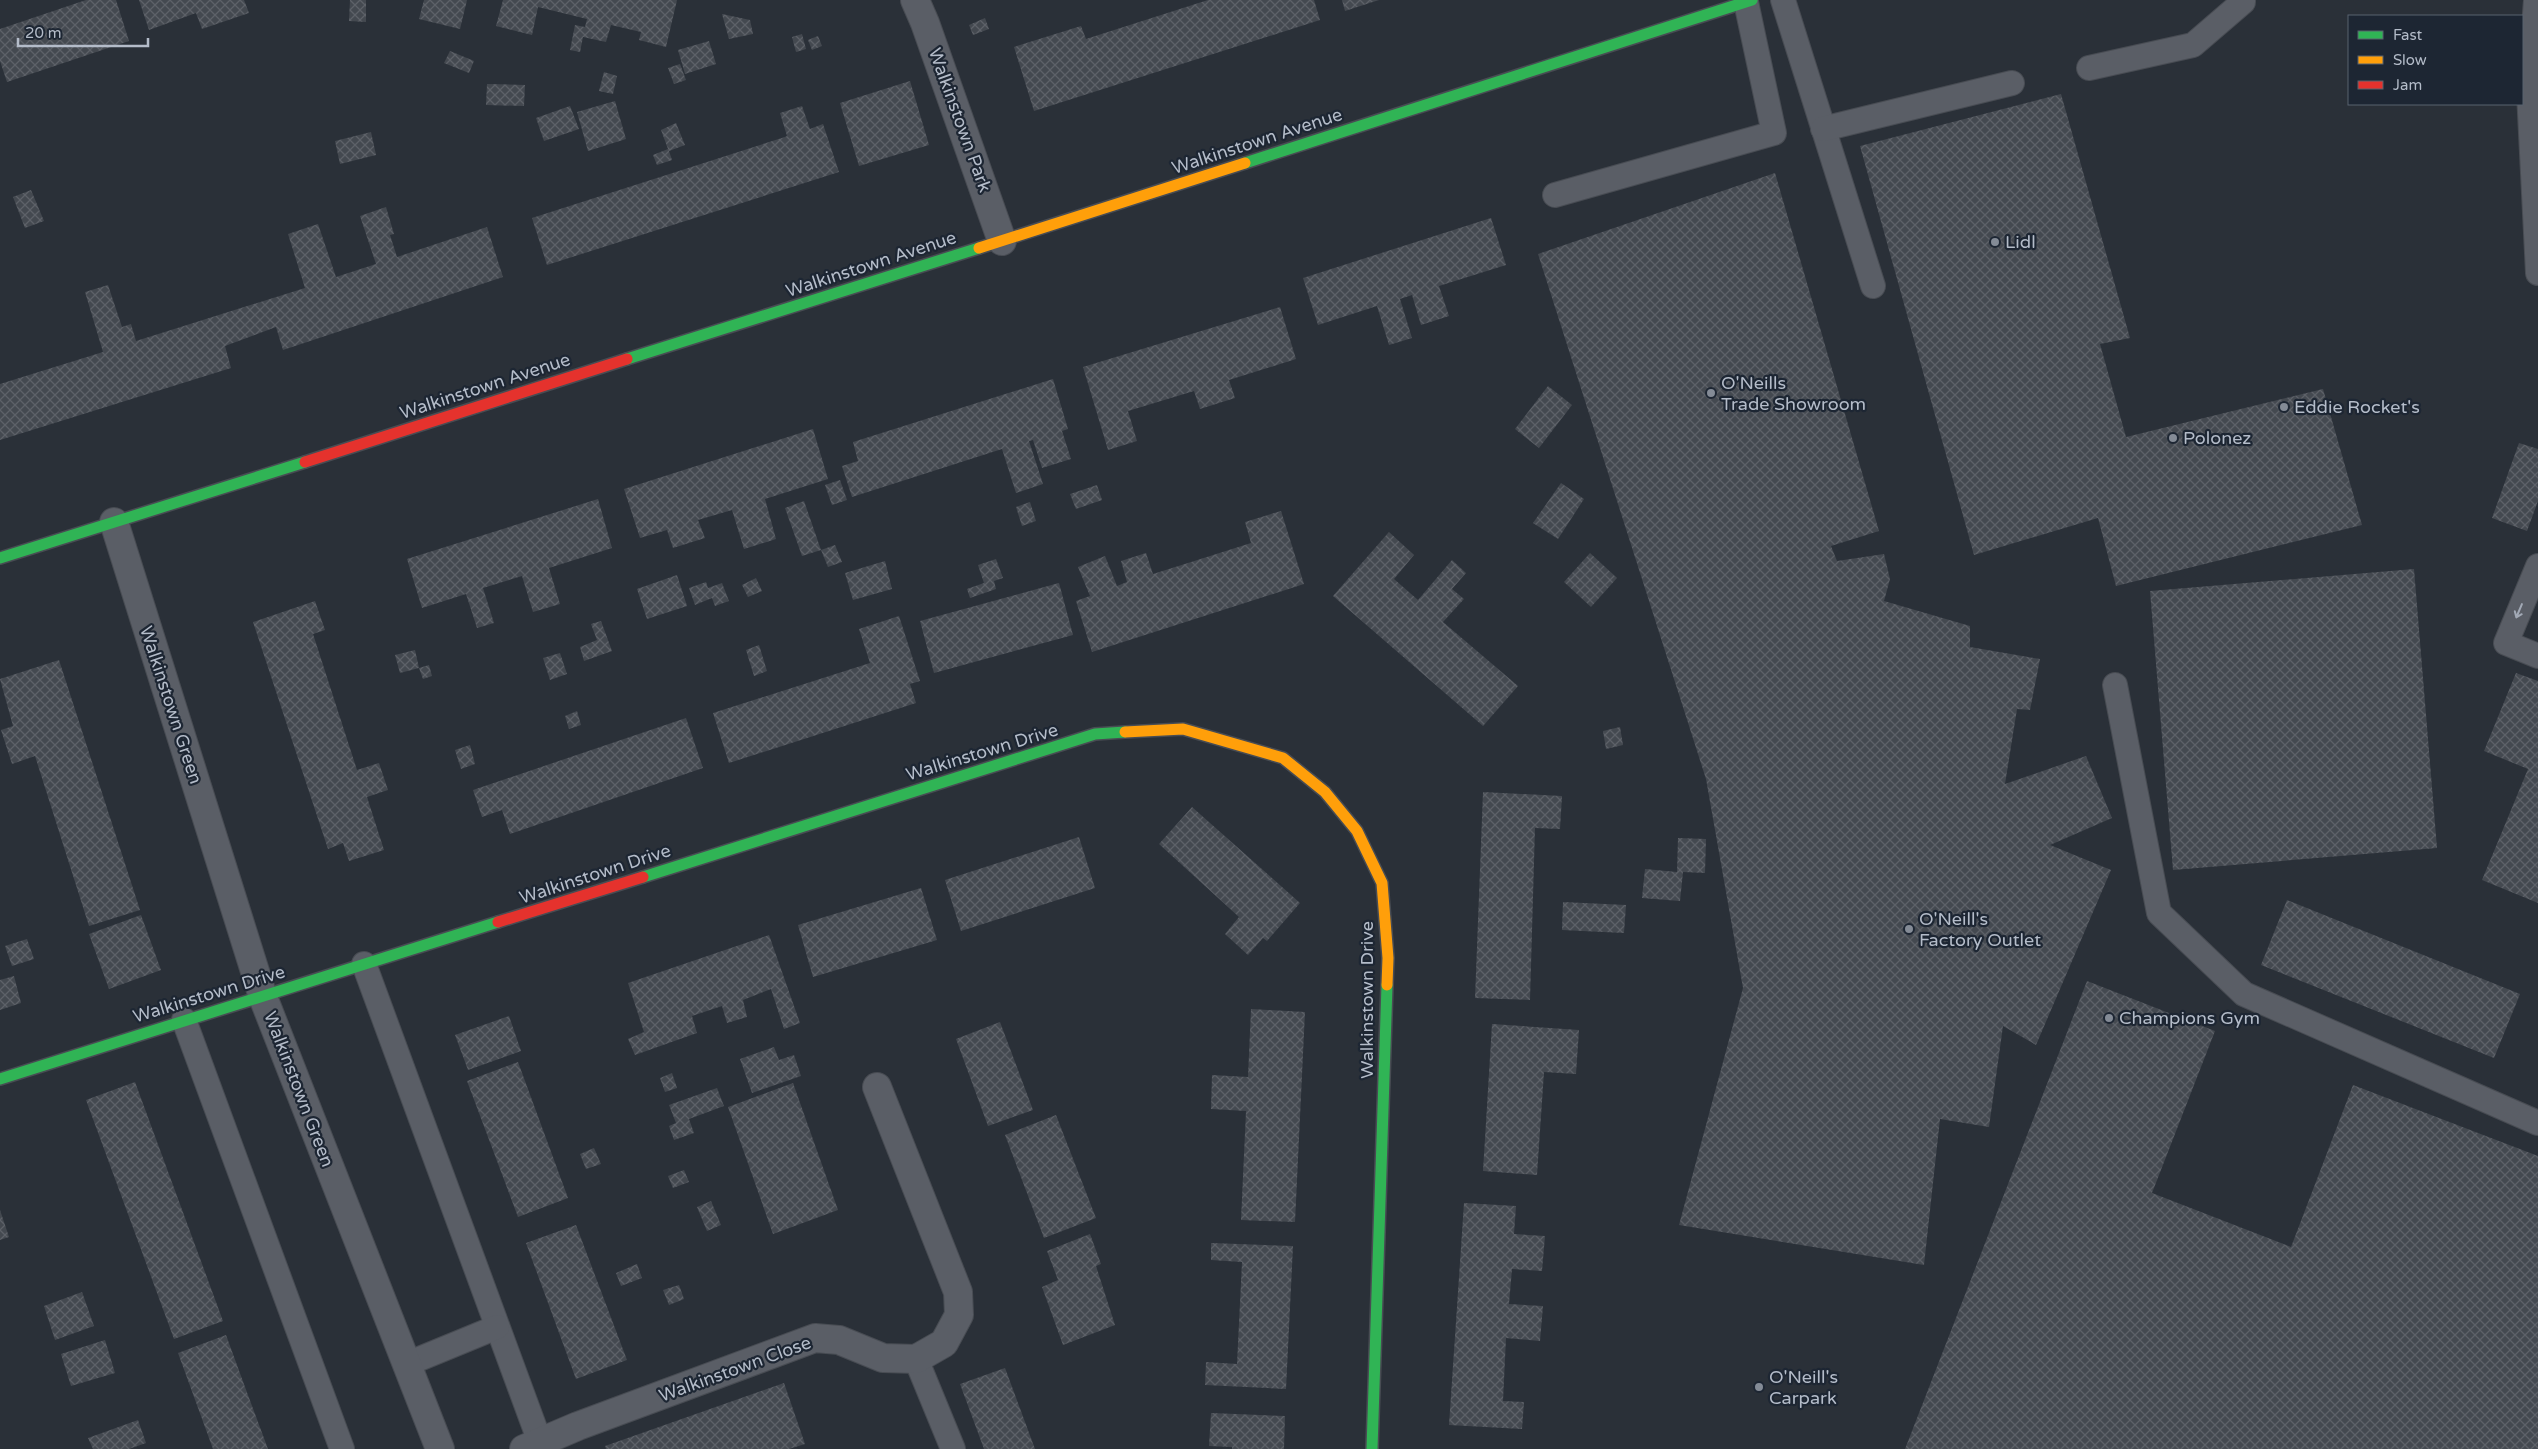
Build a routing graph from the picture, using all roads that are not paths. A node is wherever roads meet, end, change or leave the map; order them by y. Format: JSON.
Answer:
{"nodes":[{"id":1,"x":915,"y":0,"type":"edge"},
{"id":2,"x":1783,"y":0,"type":"edge"},
{"id":3,"x":2243,"y":0,"type":"edge"},
{"id":4,"x":2536,"y":0,"type":"edge"},
{"id":5,"x":1749,"y":1,"type":"edge"},
{"id":6,"x":2088,"y":68,"type":"dead end"},
{"id":7,"x":2012,"y":83,"type":"dead end"},
{"id":8,"x":1823,"y":129,"type":"junction"},
{"id":9,"x":2535,"y":150,"type":"edge"},
{"id":10,"x":1555,"y":195,"type":"dead end"},
{"id":11,"x":1002,"y":241,"type":"junction"},
{"id":12,"x":2538,"y":273,"type":"edge"},
{"id":13,"x":1873,"y":286,"type":"dead end"},
{"id":14,"x":114,"y":522,"type":"junction"},
{"id":15,"x":0,"y":558,"type":"edge"},
{"id":16,"x":2538,"y":566,"type":"edge"},
{"id":17,"x":2538,"y":656,"type":"edge"},
{"id":18,"x":2115,"y":685,"type":"dead end"},
{"id":19,"x":364,"y":964,"type":"junction"},
{"id":20,"x":264,"y":996,"type":"junction"},
{"id":21,"x":184,"y":1020,"type":"junction"},
{"id":22,"x":0,"y":1079,"type":"edge"},
{"id":23,"x":878,"y":1087,"type":"dead end"},
{"id":24,"x":2538,"y":1123,"type":"edge"},
{"id":25,"x":497,"y":1327,"type":"junction"},
{"id":26,"x":916,"y":1360,"type":"junction"},
{"id":27,"x":407,"y":1364,"type":"junction"},
{"id":28,"x":532,"y":1446,"type":"edge"},
{"id":29,"x":342,"y":1449,"type":"edge"},
{"id":30,"x":440,"y":1449,"type":"edge"},
{"id":31,"x":953,"y":1449,"type":"edge"},
{"id":32,"x":1372,"y":1449,"type":"edge"}],
"edges":[{"from":1,"to":11,"type":"street","name":"Walkinstown Park"},
{"from":2,"to":8,"type":"lane"},
{"from":3,"to":6,"type":"lane"},
{"from":4,"to":9,"type":"lane"},
{"from":5,"to":10,"type":"lane"},
{"from":5,"to":11,"type":"street","name":"Walkinstown Avenue"},
{"from":7,"to":8,"type":"lane"},
{"from":8,"to":13,"type":"lane"},
{"from":9,"to":12,"type":"lane"},
{"from":11,"to":14,"type":"street","name":"Walkinstown Avenue"},
{"from":14,"to":15,"type":"street","name":"Walkinstown Avenue"},
{"from":14,"to":20,"type":"street","name":"Walkinstown Green"},
{"from":16,"to":17,"type":"lane","one_way":true},
{"from":18,"to":24,"type":"lane"},
{"from":19,"to":20,"type":"street","name":"Walkinstown Drive"},
{"from":19,"to":25,"type":"lane"},
{"from":19,"to":32,"type":"street","name":"Walkinstown Drive"},
{"from":20,"to":21,"type":"street","name":"Walkinstown Drive"},
{"from":20,"to":27,"type":"street","name":"Walkinstown Green"},
{"from":21,"to":22,"type":"street","name":"Walkinstown Drive"},
{"from":21,"to":29,"type":"lane"},
{"from":23,"to":26,"type":"street"},
{"from":25,"to":27,"type":"lane"},
{"from":25,"to":28,"type":"lane"},
{"from":26,"to":28,"type":"street","name":"Walkinstown Close"},
{"from":26,"to":31,"type":"lane"},
{"from":27,"to":30,"type":"street","name":"Walkinstown Green"}]}
